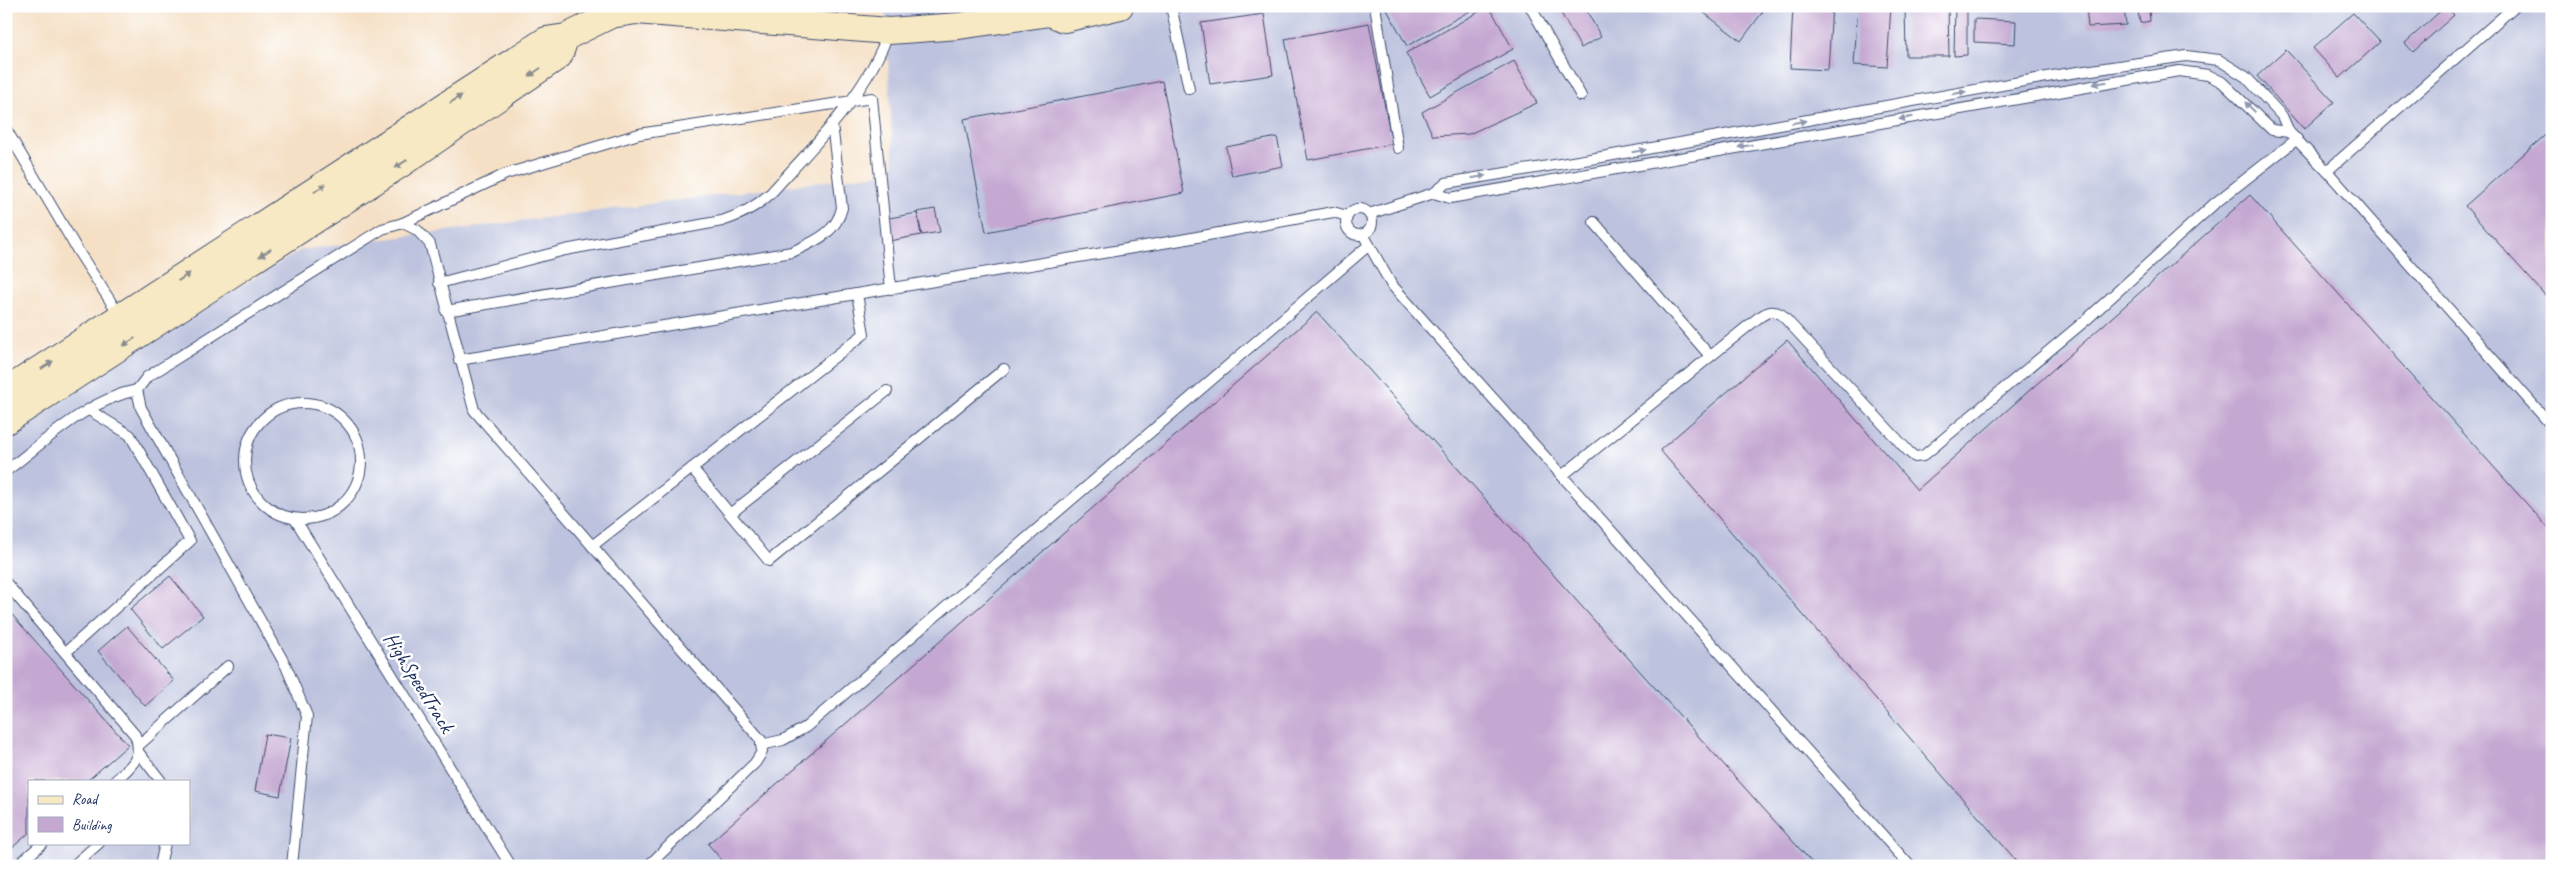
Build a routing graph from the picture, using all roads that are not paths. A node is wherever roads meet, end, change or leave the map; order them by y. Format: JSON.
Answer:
{"nodes":[{"id":1,"x":1120,"y":6,"type":"edge"},
{"id":2,"x":1171,"y":6,"type":"edge"},
{"id":3,"x":1375,"y":6,"type":"edge"},
{"id":4,"x":1530,"y":6,"type":"edge"},
{"id":5,"x":2515,"y":6,"type":"edge"},
{"id":6,"x":1053,"y":10,"type":"edge"},
{"id":7,"x":889,"y":31,"type":"junction"},
{"id":8,"x":1189,"y":89,"type":"dead end"},
{"id":9,"x":1581,"y":96,"type":"dead end"},
{"id":10,"x":851,"y":100,"type":"junction"},
{"id":11,"x":832,"y":124,"type":"junction"},
{"id":12,"x":6,"y":129,"type":"edge"},
{"id":13,"x":2293,"y":136,"type":"junction"},
{"id":14,"x":1398,"y":148,"type":"dead end"},
{"id":15,"x":2328,"y":171,"type":"junction"},
{"id":16,"x":1434,"y":193,"type":"junction"},
{"id":17,"x":1369,"y":214,"type":"junction"},
{"id":18,"x":1347,"y":216,"type":"junction"},
{"id":19,"x":1594,"y":222,"type":"dead end"},
{"id":20,"x":403,"y":223,"type":"junction"},
{"id":21,"x":1363,"y":234,"type":"junction"},
{"id":22,"x":1369,"y":245,"type":"junction"},
{"id":23,"x":439,"y":283,"type":"junction"},
{"id":24,"x":891,"y":288,"type":"junction"},
{"id":25,"x":858,"y":294,"type":"junction"},
{"id":26,"x":446,"y":311,"type":"junction"},
{"id":27,"x":152,"y":312,"type":"junction"},
{"id":28,"x":121,"y":317,"type":"junction"},
{"id":29,"x":1710,"y":356,"type":"junction"},
{"id":30,"x":459,"y":360,"type":"junction"},
{"id":31,"x":1004,"y":369,"type":"dead end"},
{"id":32,"x":137,"y":390,"type":"junction"},
{"id":33,"x":6,"y":391,"type":"edge"},
{"id":34,"x":887,"y":391,"type":"dead end"},
{"id":35,"x":89,"y":410,"type":"junction"},
{"id":36,"x":6,"y":420,"type":"edge"},
{"id":37,"x":2552,"y":426,"type":"edge"},
{"id":38,"x":692,"y":468,"type":"junction"},
{"id":39,"x":6,"y":471,"type":"edge"},
{"id":40,"x":1563,"y":474,"type":"junction"},
{"id":41,"x":730,"y":514,"type":"junction"},
{"id":42,"x":294,"y":519,"type":"junction"},
{"id":43,"x":592,"y":546,"type":"junction"},
{"id":44,"x":6,"y":583,"type":"edge"},
{"id":45,"x":66,"y":652,"type":"junction"},
{"id":46,"x":228,"y":666,"type":"dead end"},
{"id":47,"x":761,"y":745,"type":"junction"},
{"id":48,"x":139,"y":749,"type":"junction"},
{"id":49,"x":116,"y":780,"type":"edge"},
{"id":50,"x":160,"y":780,"type":"edge"},
{"id":51,"x":42,"y":844,"type":"edge"},
{"id":52,"x":98,"y":844,"type":"edge"},
{"id":53,"x":165,"y":844,"type":"edge"},
{"id":54,"x":660,"y":862,"type":"edge"},
{"id":55,"x":17,"y":866,"type":"edge"},
{"id":56,"x":73,"y":866,"type":"edge"},
{"id":57,"x":160,"y":866,"type":"edge"},
{"id":58,"x":292,"y":866,"type":"edge"},
{"id":59,"x":511,"y":866,"type":"edge"},
{"id":60,"x":648,"y":866,"type":"edge"},
{"id":61,"x":1910,"y":866,"type":"edge"}],
"edges":[{"from":1,"to":6,"type":"street"},
{"from":2,"to":8,"type":"lane"},
{"from":3,"to":14,"type":"lane"},
{"from":4,"to":9,"type":"lane"},
{"from":5,"to":15,"type":"lane"},
{"from":6,"to":7,"type":"street"},
{"from":7,"to":10,"type":"lane"},
{"from":7,"to":27,"type":"street"},
{"from":10,"to":11,"type":"lane"},
{"from":10,"to":20,"type":"lane"},
{"from":10,"to":24,"type":"lane"},
{"from":11,"to":23,"type":"lane"},
{"from":11,"to":26,"type":"lane"},
{"from":12,"to":28,"type":"lane"},
{"from":13,"to":15,"type":"lane"},
{"from":13,"to":16,"type":"lane","one_way":true},
{"from":16,"to":13,"type":"lane","one_way":true},
{"from":13,"to":29,"type":"lane"},
{"from":15,"to":37,"type":"lane"},
{"from":16,"to":17,"type":"lane"},
{"from":17,"to":18,"type":"lane"},
{"from":17,"to":21,"type":"lane"},
{"from":18,"to":21,"type":"lane"},
{"from":18,"to":24,"type":"lane"},
{"from":19,"to":29,"type":"lane"},
{"from":20,"to":23,"type":"lane"},
{"from":20,"to":32,"type":"lane"},
{"from":21,"to":22,"type":"lane"},
{"from":22,"to":40,"type":"lane"},
{"from":22,"to":47,"type":"lane"},
{"from":23,"to":26,"type":"lane"},
{"from":24,"to":25,"type":"lane"},
{"from":25,"to":30,"type":"lane"},
{"from":25,"to":38,"type":"lane"},
{"from":26,"to":30,"type":"lane"},
{"from":27,"to":28,"type":"street"},
{"from":27,"to":36,"type":"street","one_way":true},
{"from":33,"to":28,"type":"street","one_way":true},
{"from":29,"to":40,"type":"lane"},
{"from":30,"to":43,"type":"lane"},
{"from":31,"to":41,"type":"lane"},
{"from":32,"to":35,"type":"lane"},
{"from":32,"to":58,"type":"lane"},
{"from":34,"to":41,"type":"lane"},
{"from":35,"to":39,"type":"lane"},
{"from":35,"to":45,"type":"lane"},
{"from":38,"to":41,"type":"lane"},
{"from":38,"to":43,"type":"lane"},
{"from":40,"to":61,"type":"lane"},
{"from":42,"to":42,"type":"lane"},
{"from":42,"to":59,"type":"lane","name":"HighSpeedTrack"},
{"from":43,"to":47,"type":"lane"},
{"from":44,"to":45,"type":"lane"},
{"from":45,"to":48,"type":"lane"},
{"from":46,"to":48,"type":"lane"},
{"from":47,"to":54,"type":"lane"},
{"from":48,"to":49,"type":"lane"},
{"from":48,"to":50,"type":"lane"},
{"from":51,"to":55,"type":"lane"},
{"from":52,"to":56,"type":"lane"},
{"from":53,"to":57,"type":"lane"},
{"from":54,"to":60,"type":"lane"}]}
